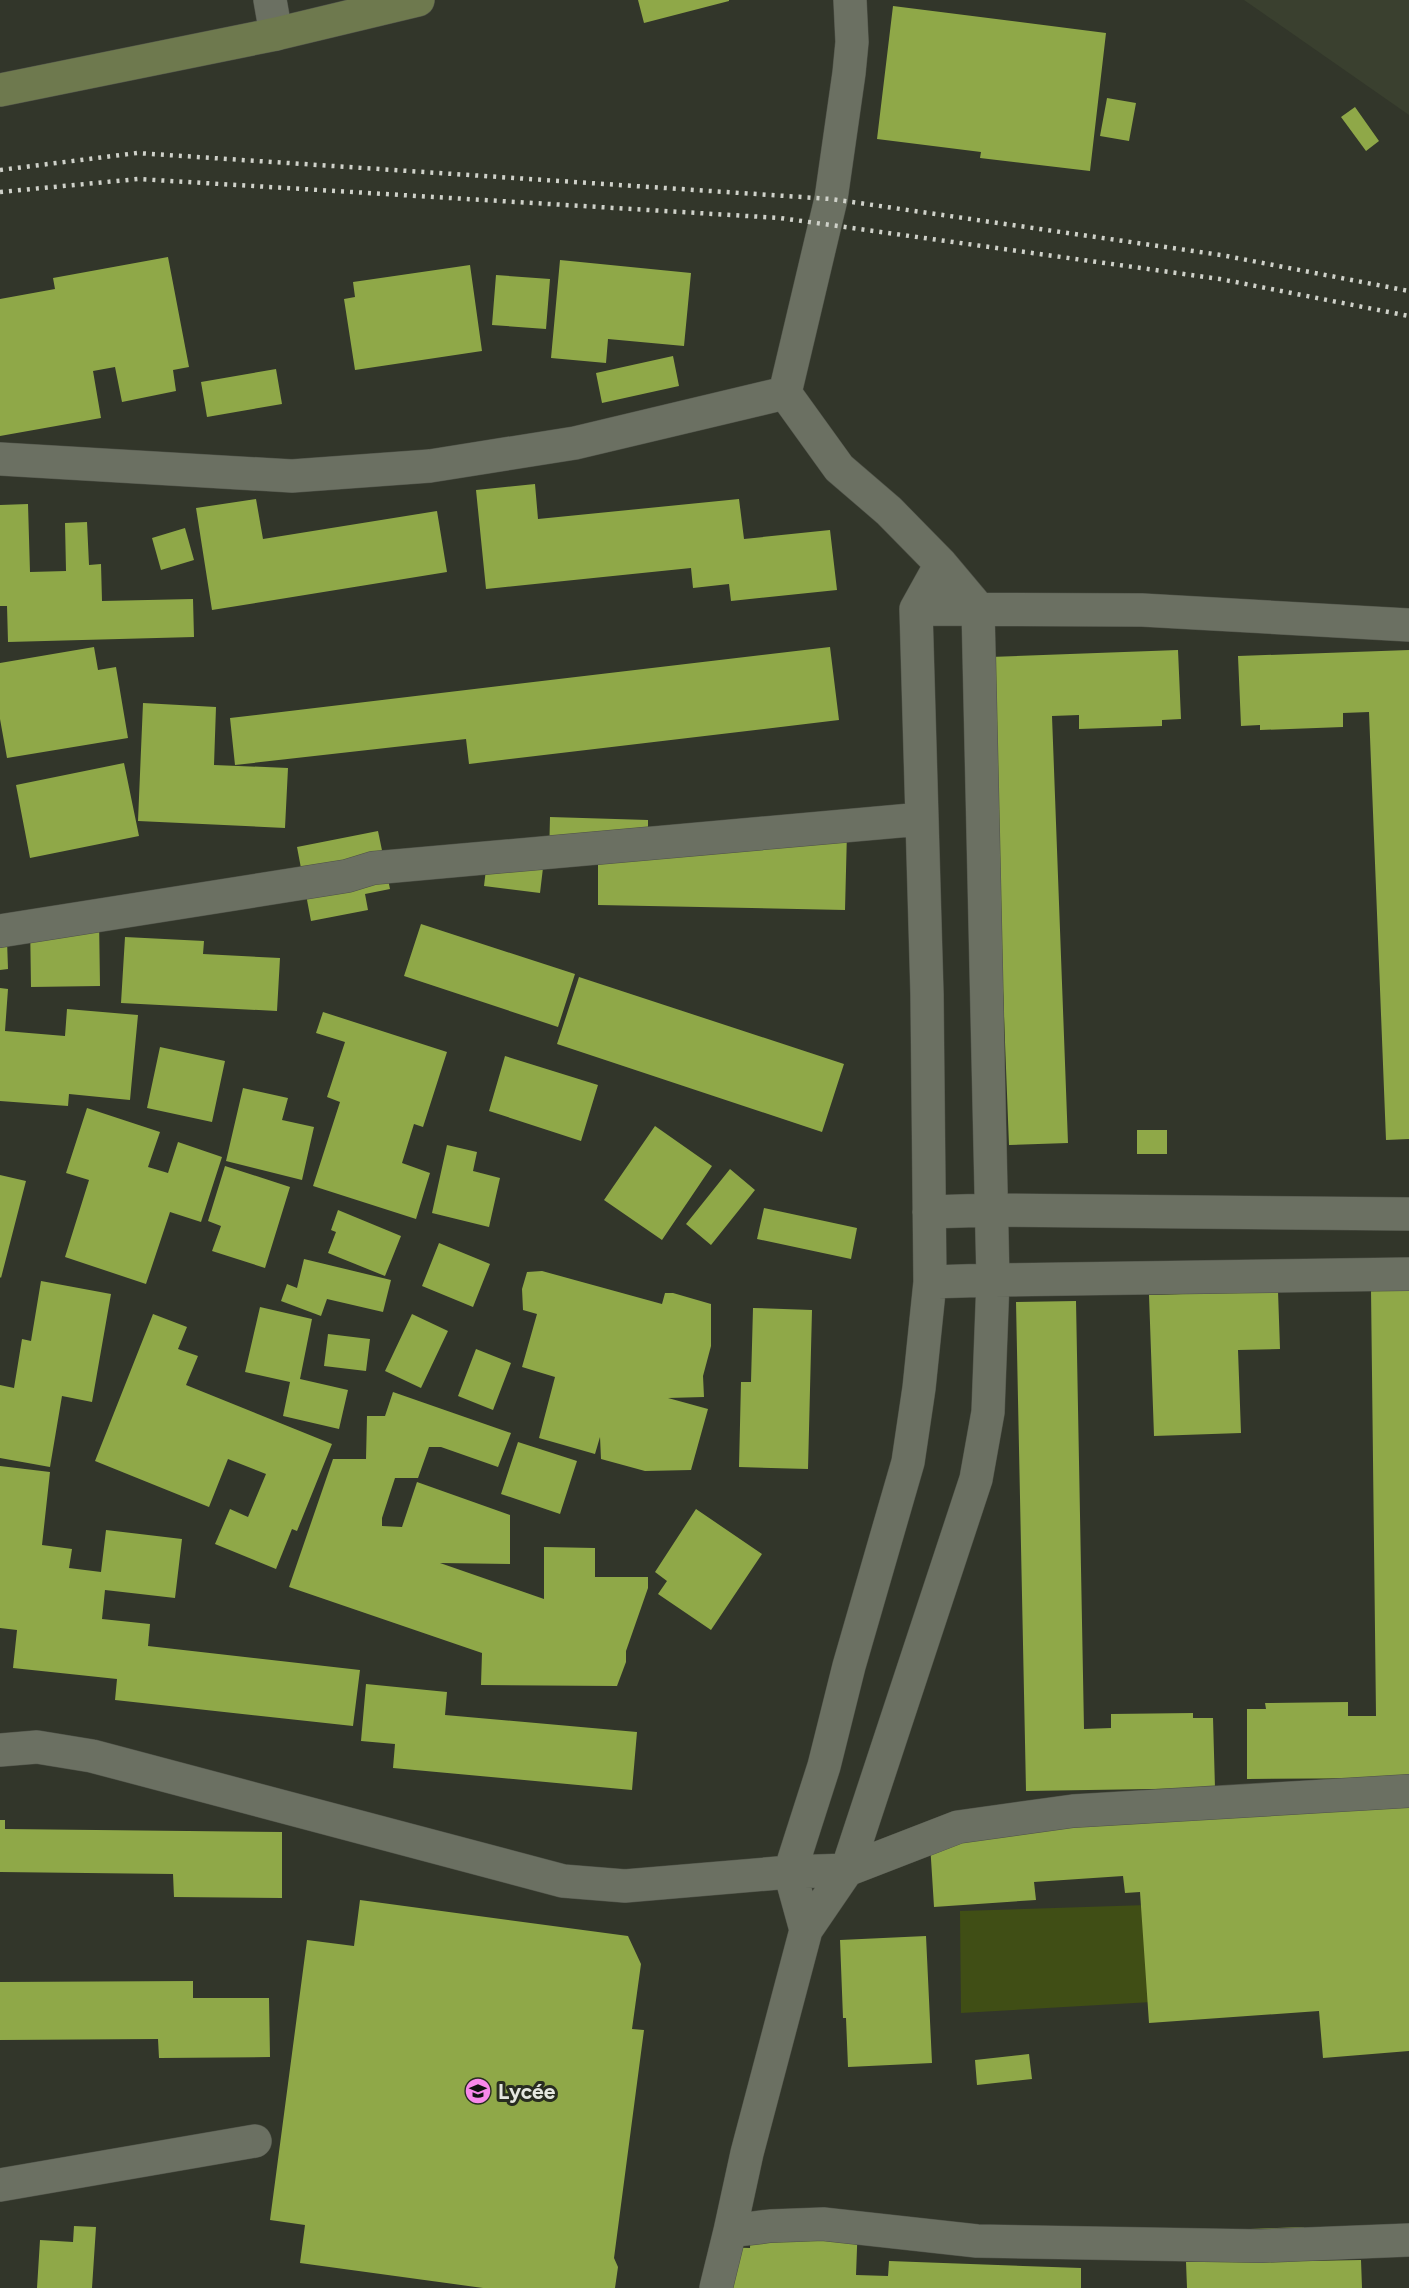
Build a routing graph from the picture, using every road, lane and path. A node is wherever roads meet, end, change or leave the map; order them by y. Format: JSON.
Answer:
{"nodes":[{"id":1,"x":270,"y":0,"type":"edge"},
{"id":2,"x":418,"y":0,"type":"edge"},
{"id":3,"x":850,"y":0,"type":"edge"},
{"id":4,"x":276,"y":34,"type":"junction"},
{"id":5,"x":0,"y":90,"type":"edge"},
{"id":6,"x":785,"y":393,"type":"junction"},
{"id":7,"x":0,"y":459,"type":"edge"},
{"id":8,"x":941,"y":564,"type":"junction"},
{"id":9,"x":978,"y":608,"type":"junction"},
{"id":10,"x":916,"y":609,"type":"junction"},
{"id":11,"x":1409,"y":625,"type":"edge"},
{"id":12,"x":922,"y":819,"type":"junction"},
{"id":13,"x":0,"y":931,"type":"edge"},
{"id":14,"x":992,"y":1210,"type":"junction"},
{"id":15,"x":929,"y":1212,"type":"junction"},
{"id":16,"x":1409,"y":1214,"type":"edge"},
{"id":17,"x":1409,"y":1275,"type":"edge"},
{"id":18,"x":993,"y":1280,"type":"junction"},
{"id":19,"x":930,"y":1282,"type":"junction"},
{"id":20,"x":0,"y":1750,"type":"edge"},
{"id":21,"x":1409,"y":1791,"type":"edge"},
{"id":22,"x":846,"y":1870,"type":"junction"},
{"id":23,"x":790,"y":1872,"type":"junction"},
{"id":24,"x":806,"y":1930,"type":"junction"},
{"id":25,"x":255,"y":2141,"type":"dead end"},
{"id":26,"x":0,"y":2185,"type":"edge"},
{"id":27,"x":730,"y":2230,"type":"junction"},
{"id":28,"x":1409,"y":2240,"type":"edge"},
{"id":29,"x":716,"y":2288,"type":"edge"}],
"edges":[{"from":1,"to":4,"type":"street"},
{"from":2,"to":4,"type":"main road"},
{"from":3,"to":6,"type":"street"},
{"from":4,"to":5,"type":"main road"},
{"from":6,"to":7,"type":"street"},
{"from":6,"to":8,"type":"street"},
{"from":8,"to":9,"type":"street"},
{"from":8,"to":10,"type":"street"},
{"from":9,"to":10,"type":"street"},
{"from":9,"to":11,"type":"street"},
{"from":9,"to":14,"type":"street"},
{"from":10,"to":12,"type":"street"},
{"from":12,"to":13,"type":"street"},
{"from":12,"to":15,"type":"street"},
{"from":14,"to":15,"type":"street"},
{"from":14,"to":16,"type":"street"},
{"from":14,"to":18,"type":"street"},
{"from":15,"to":19,"type":"street"},
{"from":17,"to":18,"type":"street"},
{"from":18,"to":19,"type":"street"},
{"from":18,"to":22,"type":"street"},
{"from":19,"to":23,"type":"street"},
{"from":20,"to":23,"type":"street"},
{"from":21,"to":22,"type":"street"},
{"from":22,"to":23,"type":"street"},
{"from":22,"to":24,"type":"street"},
{"from":23,"to":24,"type":"street"},
{"from":24,"to":27,"type":"street"},
{"from":25,"to":26,"type":"street"},
{"from":27,"to":28,"type":"street"},
{"from":27,"to":29,"type":"street"}]}
